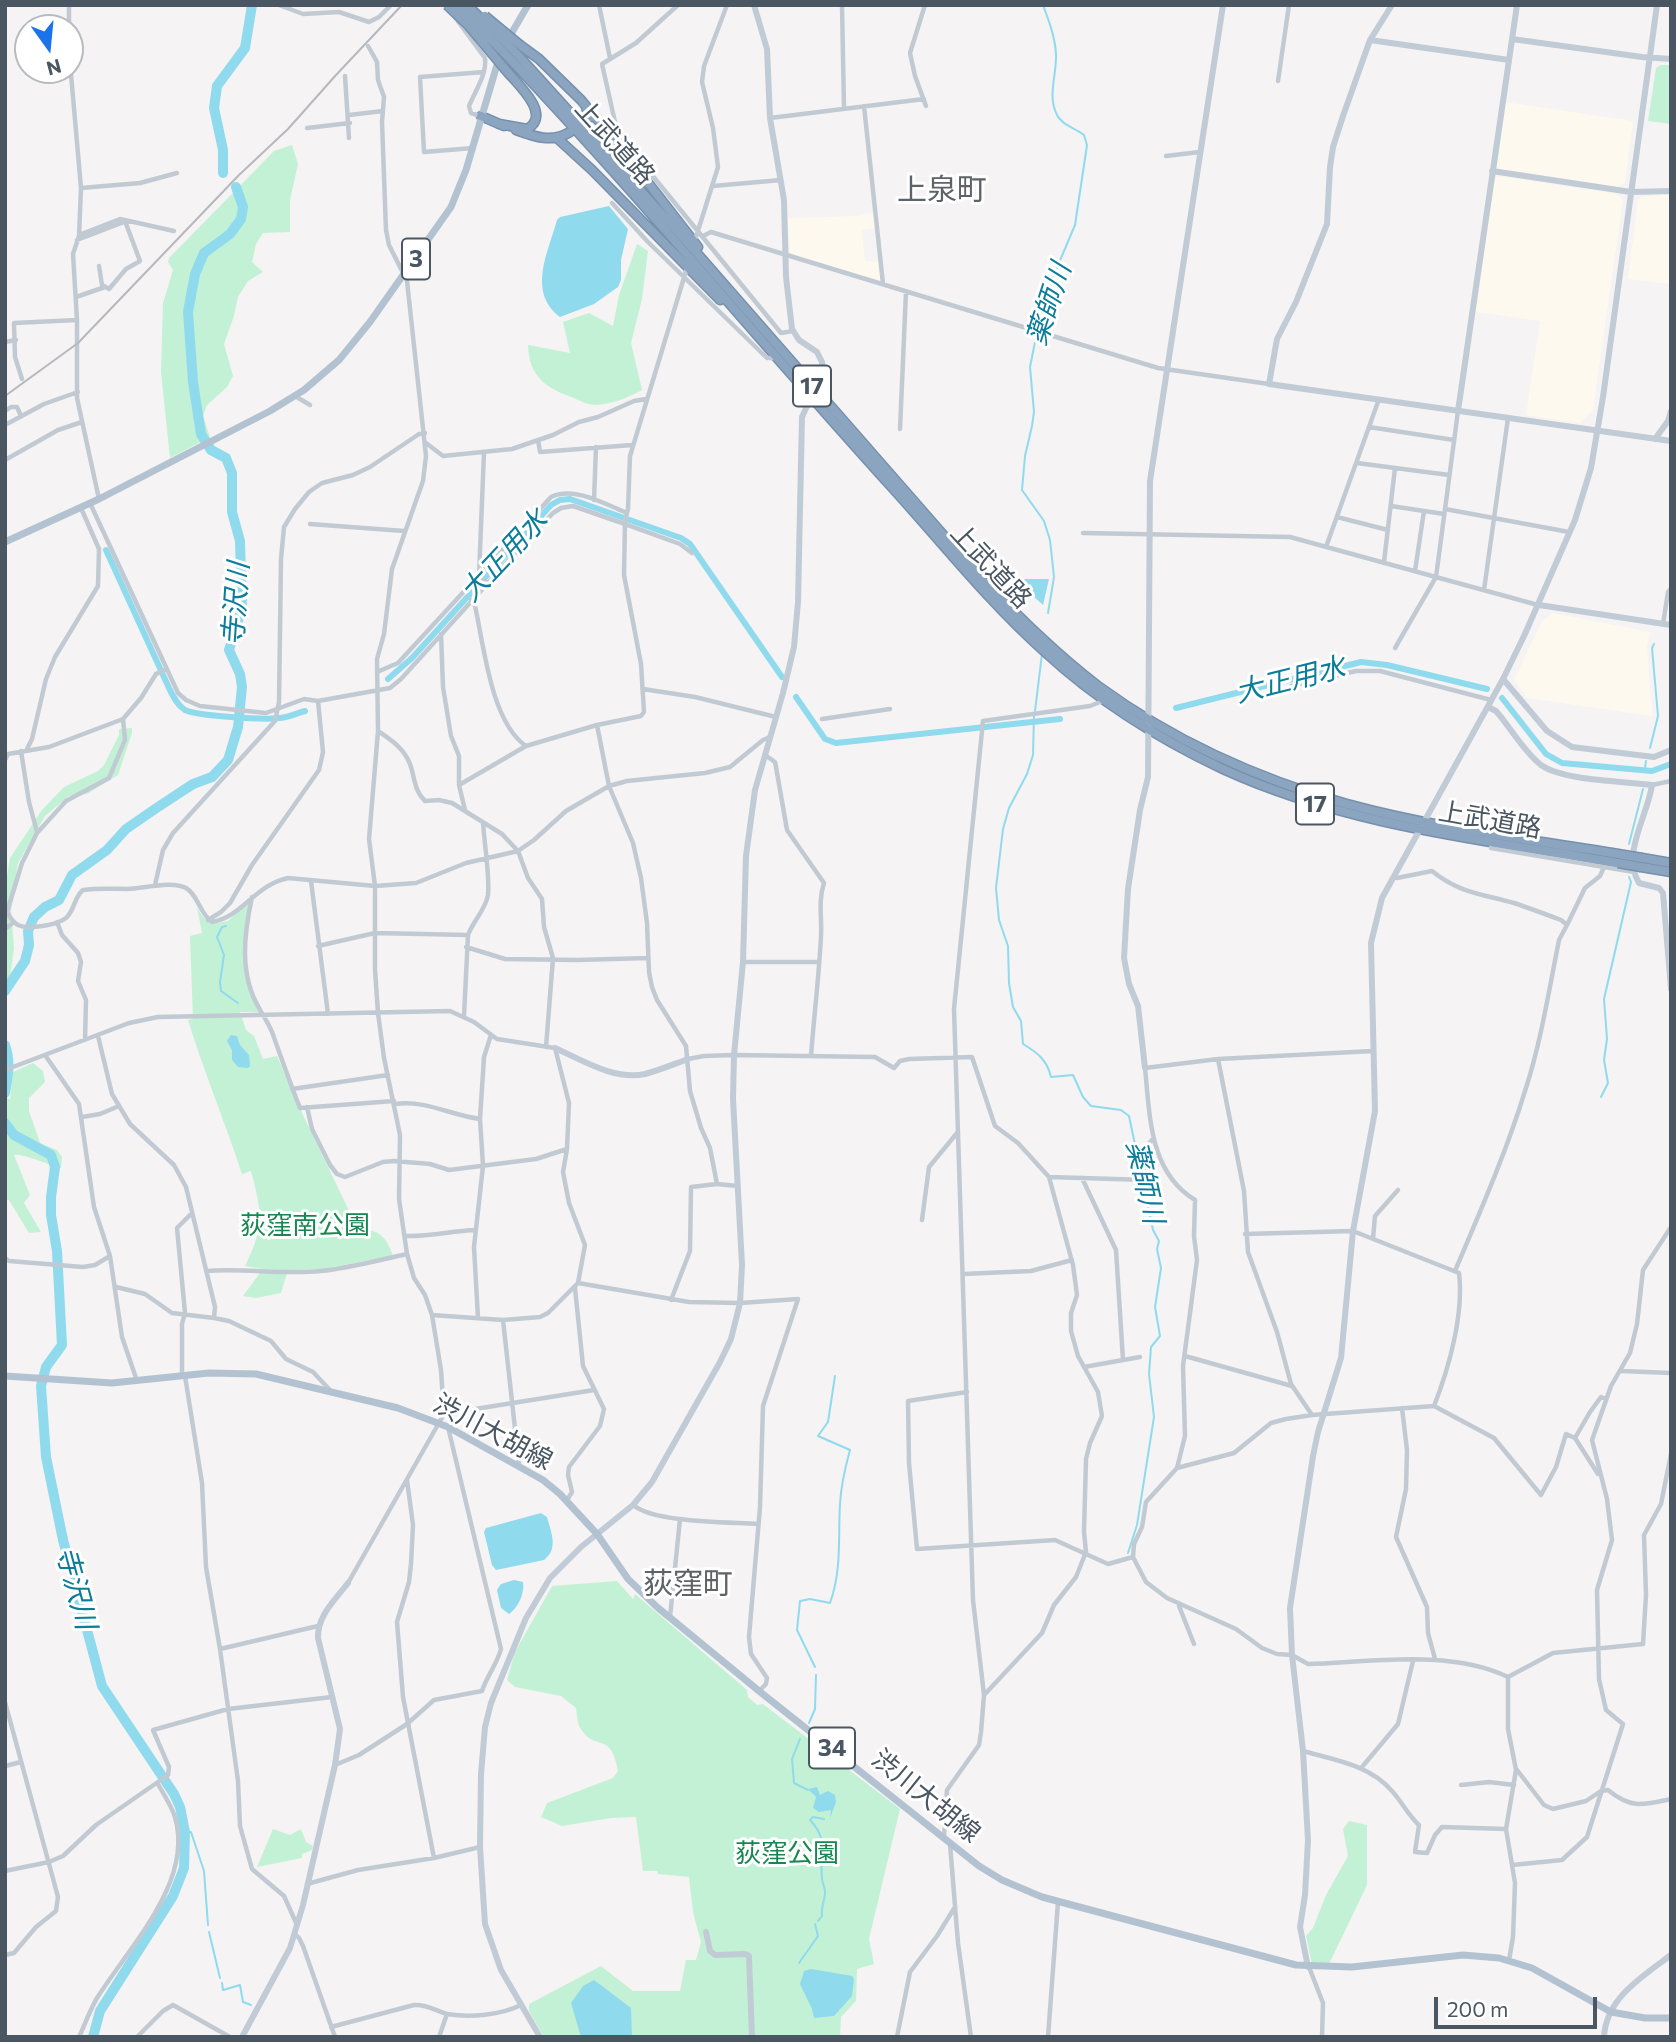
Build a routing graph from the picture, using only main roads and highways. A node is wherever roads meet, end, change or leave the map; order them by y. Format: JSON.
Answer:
{"nodes":[{"id":1,"x":447,"y":5,"type":"edge"},
{"id":2,"x":457,"y":5,"type":"edge"},
{"id":3,"x":467,"y":5,"type":"edge"},
{"id":4,"x":472,"y":5,"type":"edge"},
{"id":5,"x":528,"y":5,"type":"edge"},
{"id":6,"x":515,"y":52,"type":"junction"},
{"id":7,"x":481,"y":116,"type":"junction"},
{"id":8,"x":499,"y":124,"type":"junction"},
{"id":9,"x":570,"y":132,"type":"dead end"},
{"id":10,"x":557,"y":138,"type":"junction"},
{"id":11,"x":756,"y":328,"type":"junction"},
{"id":12,"x":812,"y":393,"type":"junction"},
{"id":13,"x":5,"y":542,"type":"edge"},
{"id":14,"x":1032,"y":635,"type":"junction"},
{"id":15,"x":1423,"y":825,"type":"junction"},
{"id":16,"x":1618,"y":859,"type":"junction"},
{"id":17,"x":1671,"y":863,"type":"edge"},
{"id":18,"x":1639,"y":866,"type":"junction"},
{"id":19,"x":1671,"y":872,"type":"edge"},
{"id":20,"x":5,"y":1377,"type":"edge"},
{"id":21,"x":1671,"y":2018,"type":"edge"}],
"edges":[{"from":1,"to":8,"type":"highway","bridge":true},
{"from":2,"to":6,"type":"highway","name":"上武道路","number":"17","bridge":true},
{"from":3,"to":6,"type":"highway","name":"上武道路","number":"17","bridge":true},
{"from":4,"to":6,"type":"highway","bridge":true},
{"from":5,"to":7,"type":"main road","number":"3"},
{"from":6,"to":11,"type":"highway","name":"上武道路","number":"17"},
{"from":6,"to":11,"type":"highway"},
{"from":7,"to":8,"type":"highway"},
{"from":7,"to":13,"type":"main road","number":"3"},
{"from":8,"to":10,"type":"highway"},
{"from":9,"to":10,"type":"highway"},
{"from":10,"to":11,"type":"highway"},
{"from":11,"to":12,"type":"highway","name":"上武道路","number":"17"},
{"from":11,"to":12,"type":"highway","name":"上武道路","number":"17"},
{"from":12,"to":14,"type":"highway","name":"上武道路","number":"17"},
{"from":14,"to":15,"type":"highway","name":"上武道路","number":"17"},
{"from":14,"to":15,"type":"highway","name":"上武道路","number":"17"},
{"from":15,"to":16,"type":"highway","name":"上武道路","number":"17"},
{"from":15,"to":16,"type":"highway","name":"上武道路","number":"17"},
{"from":16,"to":18,"type":"highway","name":"上武道路","number":"17","bridge":true},
{"from":17,"to":18,"type":"highway","name":"上武道路","number":"17"},
{"from":18,"to":19,"type":"highway","name":"上武道路","number":"17"},
{"from":20,"to":21,"type":"main road","name":"渋川大胡線","number":"34"}]}
